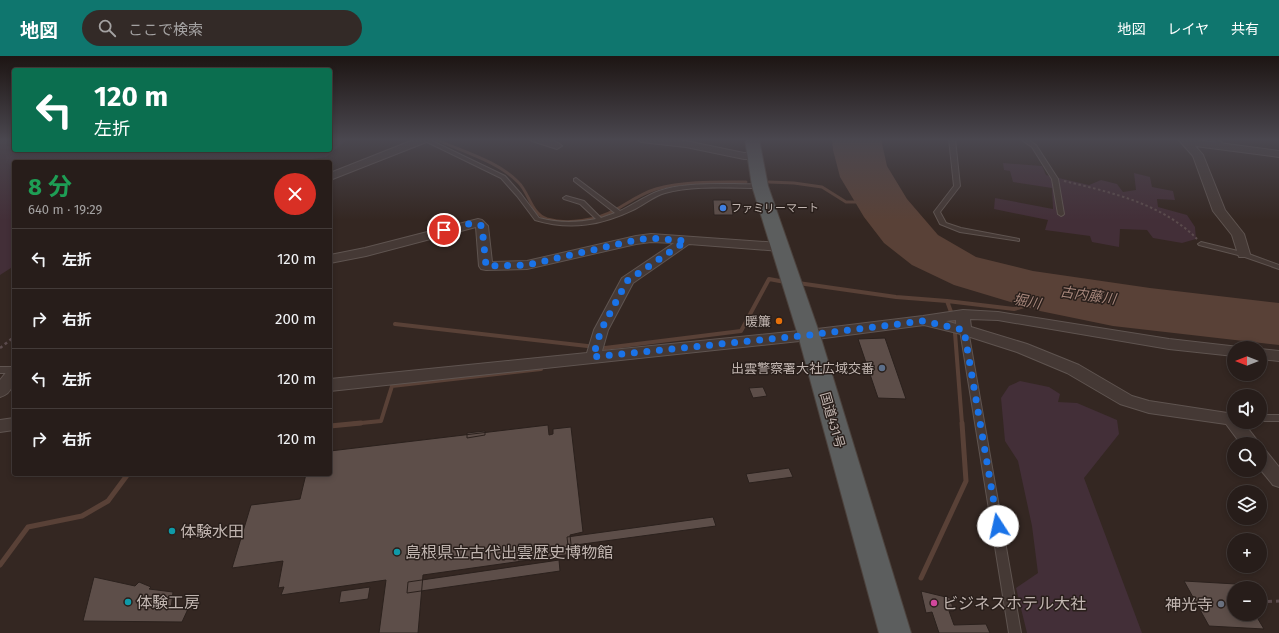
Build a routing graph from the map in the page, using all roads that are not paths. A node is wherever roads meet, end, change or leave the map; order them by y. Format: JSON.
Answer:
{"nodes":[{"id":1,"x":357,"y":166,"type":"edge"},
{"id":2,"x":480,"y":166,"type":"edge"},
{"id":3,"x":756,"y":166,"type":"edge"},
{"id":4,"x":955,"y":166,"type":"edge"},
{"id":5,"x":1046,"y":166,"type":"edge"},
{"id":6,"x":1202,"y":166,"type":"edge"},
{"id":7,"x":332,"y":176,"type":"edge"},
{"id":8,"x":576,"y":180,"type":"dead end"},
{"id":9,"x":760,"y":186,"type":"junction"},
{"id":10,"x":566,"y":198,"type":"dead end"},
{"id":11,"x":619,"y":214,"type":"junction"},
{"id":12,"x":1061,"y":214,"type":"dead end"},
{"id":13,"x":600,"y":220,"type":"junction"},
{"id":14,"x":1017,"y":240,"type":"dead end"},
{"id":15,"x":686,"y":241,"type":"junction"},
{"id":16,"x":1201,"y":244,"type":"road end"},
{"id":17,"x":780,"y":247,"type":"junction"},
{"id":18,"x":1244,"y":254,"type":"junction"},
{"id":19,"x":332,"y":259,"type":"edge"},
{"id":20,"x":1279,"y":267,"type":"edge"},
{"id":21,"x":954,"y":322,"type":"junction"},
{"id":22,"x":809,"y":335,"type":"junction"},
{"id":23,"x":1227,"y":350,"type":"edge"},
{"id":24,"x":1267,"y":355,"type":"edge"},
{"id":25,"x":1279,"y":356,"type":"edge"},
{"id":26,"x":593,"y":357,"type":"junction"},
{"id":27,"x":0,"y":370,"type":"edge"},
{"id":28,"x":12,"y":370,"type":"edge"},
{"id":29,"x":12,"y":376,"type":"edge"},
{"id":30,"x":332,"y":385,"type":"edge"},
{"id":31,"x":0,"y":391,"type":"edge"},
{"id":32,"x":1227,"y":418,"type":"edge"},
{"id":33,"x":1267,"y":418,"type":"edge"},
{"id":34,"x":1279,"y":418,"type":"edge"},
{"id":35,"x":12,"y":424,"type":"edge"},
{"id":36,"x":0,"y":426,"type":"edge"},
{"id":37,"x":1240,"y":429,"type":"edge"},
{"id":38,"x":1246,"y":437,"type":"edge"},
{"id":39,"x":1267,"y":465,"type":"edge"},
{"id":40,"x":1279,"y":480,"type":"edge"},
{"id":41,"x":895,"y":633,"type":"edge"},
{"id":42,"x":1015,"y":633,"type":"edge"}],
"edges":[{"from":1,"to":7,"type":"street"},
{"from":2,"to":13,"type":"lane"},
{"from":3,"to":9,"type":"highway","name":"国道431号"},
{"from":4,"to":14,"type":"lane"},
{"from":5,"to":12,"type":"lane"},
{"from":6,"to":18,"type":"street"},
{"from":8,"to":11,"type":"lane"},
{"from":9,"to":11,"type":"lane"},
{"from":9,"to":17,"type":"highway","name":"国道431号"},
{"from":10,"to":13,"type":"lane"},
{"from":11,"to":13,"type":"lane"},
{"from":15,"to":17,"type":"street"},
{"from":15,"to":19,"type":"street"},
{"from":15,"to":26,"type":"street"},
{"from":16,"to":18,"type":"lane"},
{"from":17,"to":22,"type":"highway","name":"国道431号"},
{"from":18,"to":20,"type":"lane"},
{"from":21,"to":22,"type":"street"},
{"from":21,"to":23,"type":"street"},
{"from":21,"to":32,"type":"street"},
{"from":21,"to":42,"type":"lane"},
{"from":22,"to":26,"type":"street"},
{"from":22,"to":41,"type":"highway","name":"国道431号"},
{"from":24,"to":25,"type":"street"},
{"from":26,"to":30,"type":"street"},
{"from":27,"to":28,"type":"lane"},
{"from":29,"to":31,"type":"street"},
{"from":33,"to":34,"type":"lane"},
{"from":35,"to":36,"type":"street"},
{"from":37,"to":38,"type":"street"},
{"from":39,"to":40,"type":"street"}]}
